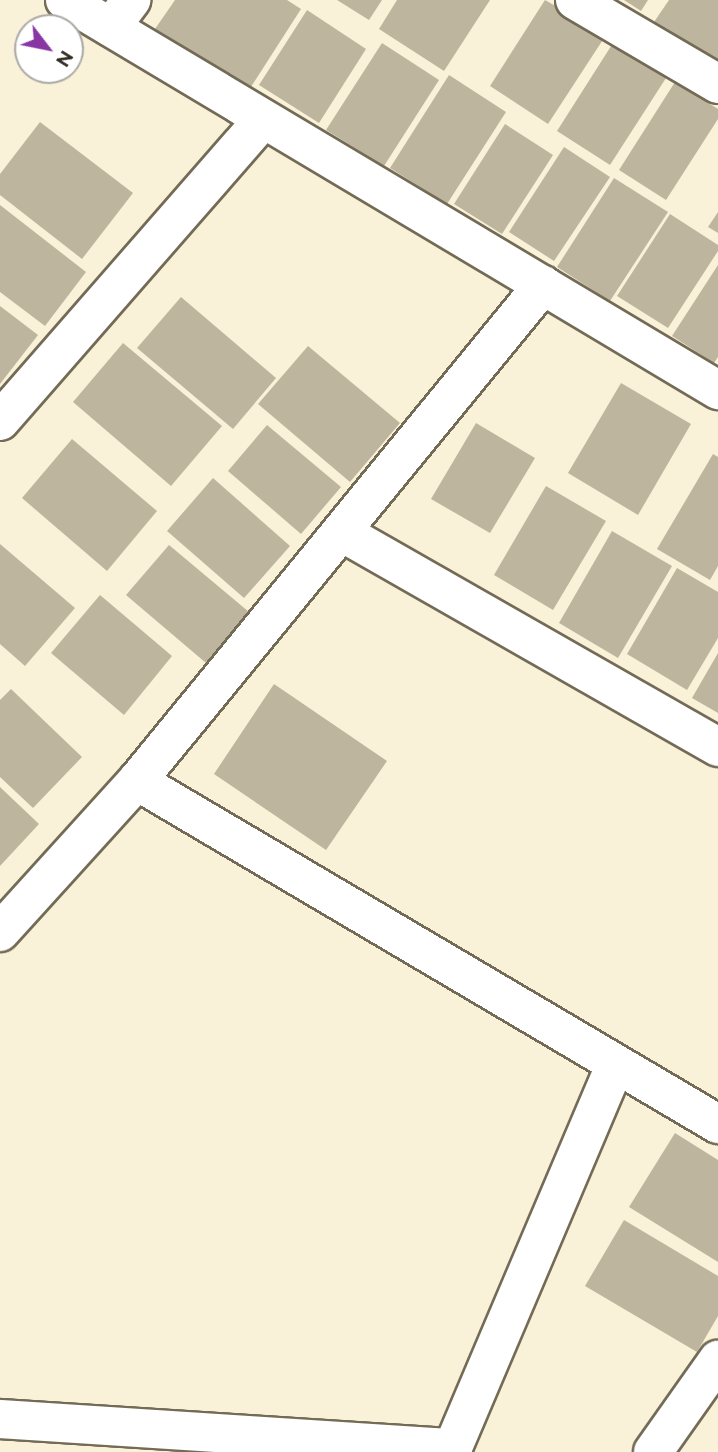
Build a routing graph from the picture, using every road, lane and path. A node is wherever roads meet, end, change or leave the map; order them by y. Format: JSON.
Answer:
{"nodes":[{"id":1,"x":65,"y":0,"type":"edge"},
{"id":2,"x":575,"y":0,"type":"edge"},
{"id":3,"x":121,"y":14,"type":"edge"},
{"id":4,"x":718,"y":84,"type":"edge"},
{"id":5,"x":263,"y":119,"type":"junction"},
{"id":6,"x":543,"y":285,"type":"junction"},
{"id":7,"x":718,"y":390,"type":"edge"},
{"id":8,"x":0,"y":421,"type":"edge"},
{"id":9,"x":343,"y":533,"type":"junction"},
{"id":10,"x":718,"y":747,"type":"edge"},
{"id":11,"x":137,"y":781,"type":"junction"},
{"id":12,"x":0,"y":932,"type":"edge"},
{"id":13,"x":615,"y":1065,"type":"junction"},
{"id":14,"x":718,"y":1124,"type":"edge"},
{"id":15,"x":718,"y":1360,"type":"edge"},
{"id":16,"x":0,"y":1419,"type":"edge"},
{"id":17,"x":452,"y":1450,"type":"edge"},
{"id":18,"x":653,"y":1452,"type":"edge"}],
"edges":[{"from":1,"to":3,"type":"street"},
{"from":2,"to":4,"type":"street"},
{"from":3,"to":5,"type":"street"},
{"from":5,"to":6,"type":"street"},
{"from":5,"to":8,"type":"street"},
{"from":6,"to":7,"type":"street"},
{"from":6,"to":9,"type":"street"},
{"from":9,"to":10,"type":"street"},
{"from":9,"to":11,"type":"street"},
{"from":11,"to":12,"type":"street"},
{"from":11,"to":13,"type":"street"},
{"from":13,"to":14,"type":"street"},
{"from":13,"to":17,"type":"street"},
{"from":15,"to":18,"type":"street"},
{"from":16,"to":17,"type":"street"}]}
